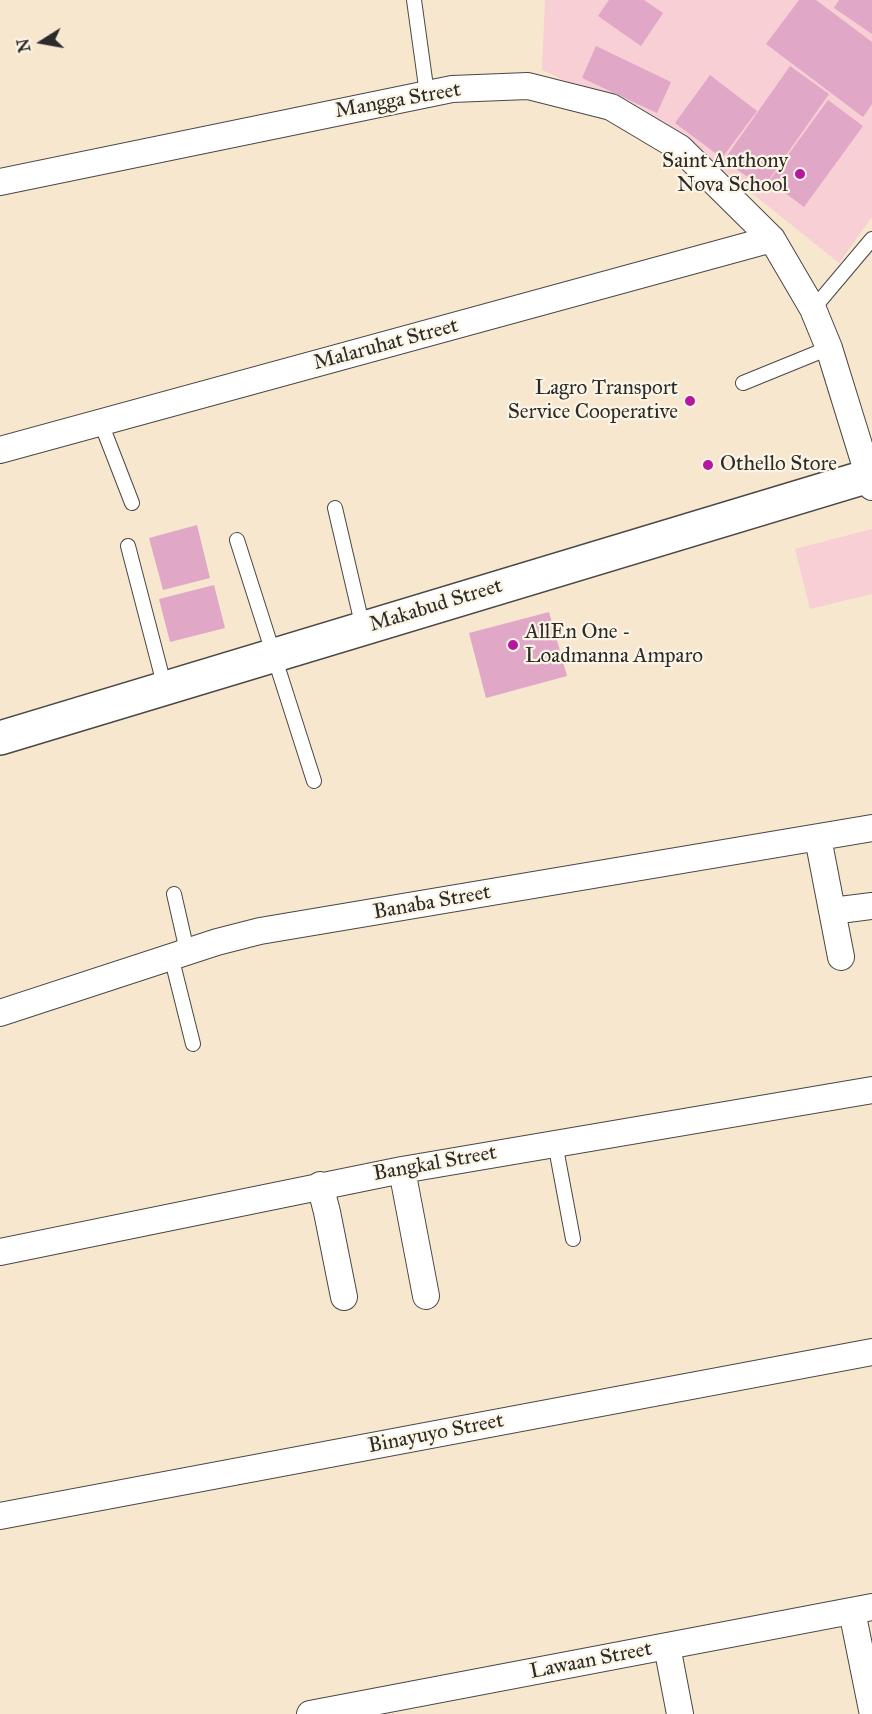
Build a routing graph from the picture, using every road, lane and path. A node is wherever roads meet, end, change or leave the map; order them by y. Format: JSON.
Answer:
{"nodes":[{"id":1,"x":414,"y":0,"type":"edge"},
{"id":2,"x":427,"y":94,"type":"junction"},
{"id":3,"x":0,"y":182,"type":"edge"},
{"id":4,"x":772,"y":239,"type":"junction"},
{"id":5,"x":872,"y":239,"type":"edge"},
{"id":6,"x":813,"y":309,"type":"junction"},
{"id":7,"x":829,"y":348,"type":"junction"},
{"id":8,"x":743,"y":383,"type":"dead end"},
{"id":9,"x":101,"y":423,"type":"junction"},
{"id":10,"x":0,"y":450,"type":"edge"},
{"id":11,"x":871,"y":480,"type":"edge"},
{"id":12,"x":132,"y":503,"type":"dead end"},
{"id":13,"x":335,"y":508,"type":"dead end"},
{"id":14,"x":237,"y":540,"type":"dead end"},
{"id":15,"x":128,"y":546,"type":"dead end"},
{"id":16,"x":363,"y":628,"type":"junction"},
{"id":17,"x":273,"y":655,"type":"junction"},
{"id":18,"x":165,"y":688,"type":"junction"},
{"id":19,"x":0,"y":738,"type":"edge"},
{"id":20,"x":314,"y":781,"type":"dead end"},
{"id":21,"x":872,"y":828,"type":"edge"},
{"id":22,"x":818,"y":838,"type":"junction"},
{"id":23,"x":174,"y":894,"type":"dead end"},
{"id":24,"x":872,"y":906,"type":"edge"},
{"id":25,"x":832,"y":911,"type":"junction"},
{"id":26,"x":179,"y":954,"type":"junction"},
{"id":27,"x":841,"y":957,"type":"dead end"},
{"id":28,"x":0,"y":1013,"type":"edge"},
{"id":29,"x":193,"y":1044,"type":"dead end"},
{"id":30,"x":872,"y":1090,"type":"edge"},
{"id":31,"x":555,"y":1143,"type":"junction"},
{"id":32,"x":402,"y":1170,"type":"junction"},
{"id":33,"x":320,"y":1185,"type":"junction"},
{"id":34,"x":573,"y":1239,"type":"dead end"},
{"id":35,"x":0,"y":1252,"type":"edge"},
{"id":36,"x":426,"y":1296,"type":"dead end"},
{"id":37,"x":344,"y":1297,"type":"dead end"},
{"id":38,"x":872,"y":1352,"type":"edge"},
{"id":39,"x":0,"y":1516,"type":"edge"},
{"id":40,"x":862,"y":1609,"type":"edge"},
{"id":41,"x":667,"y":1646,"type":"junction"},
{"id":42,"x":872,"y":1710,"type":"edge"},
{"id":43,"x":310,"y":1714,"type":"edge"},
{"id":44,"x":680,"y":1714,"type":"edge"}],
"edges":[{"from":1,"to":2,"type":"lane"},
{"from":2,"to":3,"type":"street","name":"Mangga Street"},
{"from":2,"to":4,"type":"street","name":"Mangga Street"},
{"from":4,"to":6,"type":"street","name":"Mangga Street"},
{"from":4,"to":9,"type":"street","name":"Malaruhat Street"},
{"from":5,"to":6,"type":"lane"},
{"from":6,"to":7,"type":"street","name":"Mangga Street"},
{"from":7,"to":8,"type":"lane"},
{"from":7,"to":11,"type":"street","name":"Mangga Street"},
{"from":9,"to":10,"type":"street","name":"Malaruhat Street"},
{"from":9,"to":12,"type":"lane"},
{"from":11,"to":16,"type":"street","name":"Makabud Street"},
{"from":13,"to":16,"type":"lane"},
{"from":14,"to":17,"type":"lane"},
{"from":15,"to":18,"type":"lane"},
{"from":16,"to":17,"type":"street","name":"Makabud Street"},
{"from":17,"to":18,"type":"street","name":"Makabud Street"},
{"from":17,"to":20,"type":"lane"},
{"from":18,"to":19,"type":"street","name":"Makabud Street"},
{"from":21,"to":22,"type":"street","name":"Banaba Street"},
{"from":22,"to":25,"type":"street"},
{"from":22,"to":26,"type":"street","name":"Banaba Street"},
{"from":23,"to":26,"type":"lane"},
{"from":24,"to":25,"type":"street"},
{"from":25,"to":27,"type":"street"},
{"from":26,"to":28,"type":"street","name":"Banaba Street"},
{"from":26,"to":29,"type":"lane"},
{"from":30,"to":31,"type":"street","name":"Bangkal Street"},
{"from":31,"to":32,"type":"street","name":"Bangkal Street"},
{"from":31,"to":34,"type":"lane"},
{"from":32,"to":33,"type":"street","name":"Bangkal Street"},
{"from":32,"to":36,"type":"street"},
{"from":33,"to":35,"type":"street","name":"Bangkal Street"},
{"from":33,"to":37,"type":"street"},
{"from":38,"to":39,"type":"street","name":"Binayuyo Street"},
{"from":40,"to":41,"type":"street","name":"Lawaan Street"},
{"from":40,"to":42,"type":"street"},
{"from":41,"to":43,"type":"street","name":"Lawaan Street"},
{"from":41,"to":44,"type":"street"}]}
